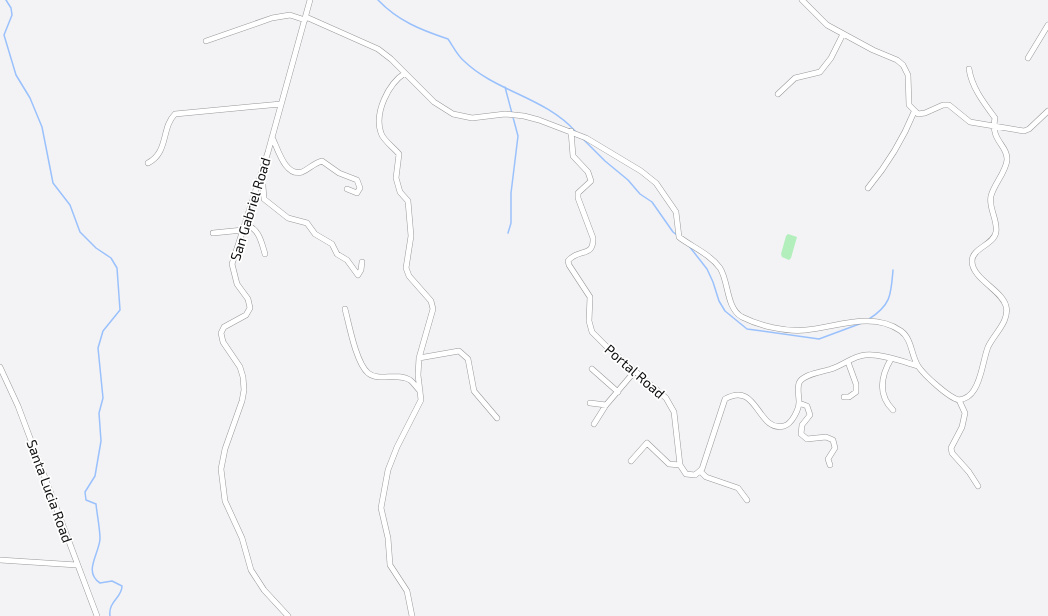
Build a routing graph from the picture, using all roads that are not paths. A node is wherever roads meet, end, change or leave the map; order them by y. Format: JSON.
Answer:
{"nodes":[{"id":1,"x":310,"y":0,"type":"edge"},
{"id":2,"x":802,"y":0,"type":"edge"},
{"id":3,"x":305,"y":19,"type":"junction"},
{"id":4,"x":1048,"y":25,"type":"edge"},
{"id":5,"x":843,"y":34,"type":"junction"},
{"id":6,"x":206,"y":41,"type":"dead end"},
{"id":7,"x":1028,"y":58,"type":"dead end"},
{"id":8,"x":969,"y":69,"type":"dead end"},
{"id":9,"x":405,"y":73,"type":"junction"},
{"id":10,"x":778,"y":94,"type":"dead end"},
{"id":11,"x":282,"y":104,"type":"junction"},
{"id":12,"x":1048,"y":111,"type":"edge"},
{"id":13,"x":914,"y":112,"type":"junction"},
{"id":14,"x":993,"y":127,"type":"junction"},
{"id":15,"x":571,"y":131,"type":"junction"},
{"id":16,"x":272,"y":137,"type":"junction"},
{"id":17,"x":148,"y":163,"type":"dead end"},
{"id":18,"x":258,"y":183,"type":"junction"},
{"id":19,"x":868,"y":188,"type":"dead end"},
{"id":20,"x":347,"y":189,"type":"dead end"},
{"id":21,"x":245,"y":224,"type":"junction"},
{"id":22,"x":243,"y":230,"type":"junction"},
{"id":23,"x":213,"y":232,"type":"dead end"},
{"id":24,"x":264,"y":254,"type":"dead end"},
{"id":25,"x":362,"y":262,"type":"dead end"},
{"id":26,"x":345,"y":309,"type":"dead end"},
{"id":27,"x":419,"y":358,"type":"junction"},
{"id":28,"x":891,"y":359,"type":"junction"},
{"id":29,"x":848,"y":362,"type":"junction"},
{"id":30,"x":918,"y":366,"type":"junction"},
{"id":31,"x":0,"y":367,"type":"edge"},
{"id":32,"x":592,"y":369,"type":"dead end"},
{"id":33,"x":635,"y":371,"type":"junction"},
{"id":34,"x":420,"y":391,"type":"junction"},
{"id":35,"x":618,"y":392,"type":"junction"},
{"id":36,"x":844,"y":397,"type":"dead end"},
{"id":37,"x":959,"y":400,"type":"junction"},
{"id":38,"x":590,"y":403,"type":"dead end"},
{"id":39,"x":799,"y":403,"type":"junction"},
{"id":40,"x":606,"y":405,"type":"junction"},
{"id":41,"x":892,"y":410,"type":"dead end"},
{"id":42,"x":497,"y":418,"type":"dead end"},
{"id":43,"x":594,"y":424,"type":"dead end"},
{"id":44,"x":631,"y":461,"type":"dead end"},
{"id":45,"x":680,"y":465,"type":"junction"},
{"id":46,"x":830,"y":465,"type":"dead end"},
{"id":47,"x":700,"y":471,"type":"junction"},
{"id":48,"x":978,"y":486,"type":"dead end"},
{"id":49,"x":747,"y":500,"type":"dead end"},
{"id":50,"x":0,"y":560,"type":"edge"},
{"id":51,"x":77,"y":565,"type":"junction"},
{"id":52,"x":97,"y":616,"type":"edge"},
{"id":53,"x":288,"y":616,"type":"edge"},
{"id":54,"x":412,"y":616,"type":"edge"}],
"edges":[{"from":1,"to":3,"type":"street","name":"San Gabriel Road"},
{"from":2,"to":5,"type":"street"},
{"from":3,"to":6,"type":"street"},
{"from":3,"to":9,"type":"street"},
{"from":3,"to":11,"type":"street","name":"San Gabriel Road"},
{"from":4,"to":7,"type":"street"},
{"from":5,"to":10,"type":"street"},
{"from":5,"to":13,"type":"street"},
{"from":8,"to":14,"type":"street"},
{"from":9,"to":15,"type":"street"},
{"from":9,"to":27,"type":"street"},
{"from":11,"to":16,"type":"street","name":"San Gabriel Road"},
{"from":11,"to":17,"type":"street"},
{"from":12,"to":14,"type":"street"},
{"from":13,"to":14,"type":"street"},
{"from":13,"to":19,"type":"street"},
{"from":14,"to":37,"type":"street"},
{"from":15,"to":30,"type":"street"},
{"from":15,"to":33,"type":"street","name":"Portal Road"},
{"from":16,"to":18,"type":"street","name":"San Gabriel Road"},
{"from":16,"to":20,"type":"street"},
{"from":18,"to":21,"type":"street","name":"San Gabriel Road"},
{"from":18,"to":25,"type":"street"},
{"from":21,"to":22,"type":"street","name":"San Gabriel Road"},
{"from":21,"to":24,"type":"street"},
{"from":22,"to":23,"type":"street"},
{"from":22,"to":53,"type":"street","name":"San Gabriel Road"},
{"from":26,"to":34,"type":"street"},
{"from":27,"to":34,"type":"street"},
{"from":27,"to":42,"type":"street"},
{"from":28,"to":29,"type":"street"},
{"from":28,"to":30,"type":"street"},
{"from":28,"to":41,"type":"street"},
{"from":29,"to":36,"type":"street"},
{"from":29,"to":39,"type":"street"},
{"from":30,"to":37,"type":"street"},
{"from":31,"to":51,"type":"street","name":"Santa Lucia Road"},
{"from":32,"to":35,"type":"street"},
{"from":33,"to":35,"type":"street"},
{"from":33,"to":45,"type":"street","name":"Portal Road"},
{"from":34,"to":54,"type":"street"},
{"from":35,"to":40,"type":"street"},
{"from":37,"to":48,"type":"street"},
{"from":38,"to":40,"type":"street"},
{"from":39,"to":46,"type":"street"},
{"from":39,"to":47,"type":"street"},
{"from":40,"to":43,"type":"street"},
{"from":44,"to":45,"type":"street"},
{"from":45,"to":47,"type":"street"},
{"from":47,"to":49,"type":"street"},
{"from":50,"to":51,"type":"street"},
{"from":51,"to":52,"type":"street","name":"Santa Lucia Road"}]}
